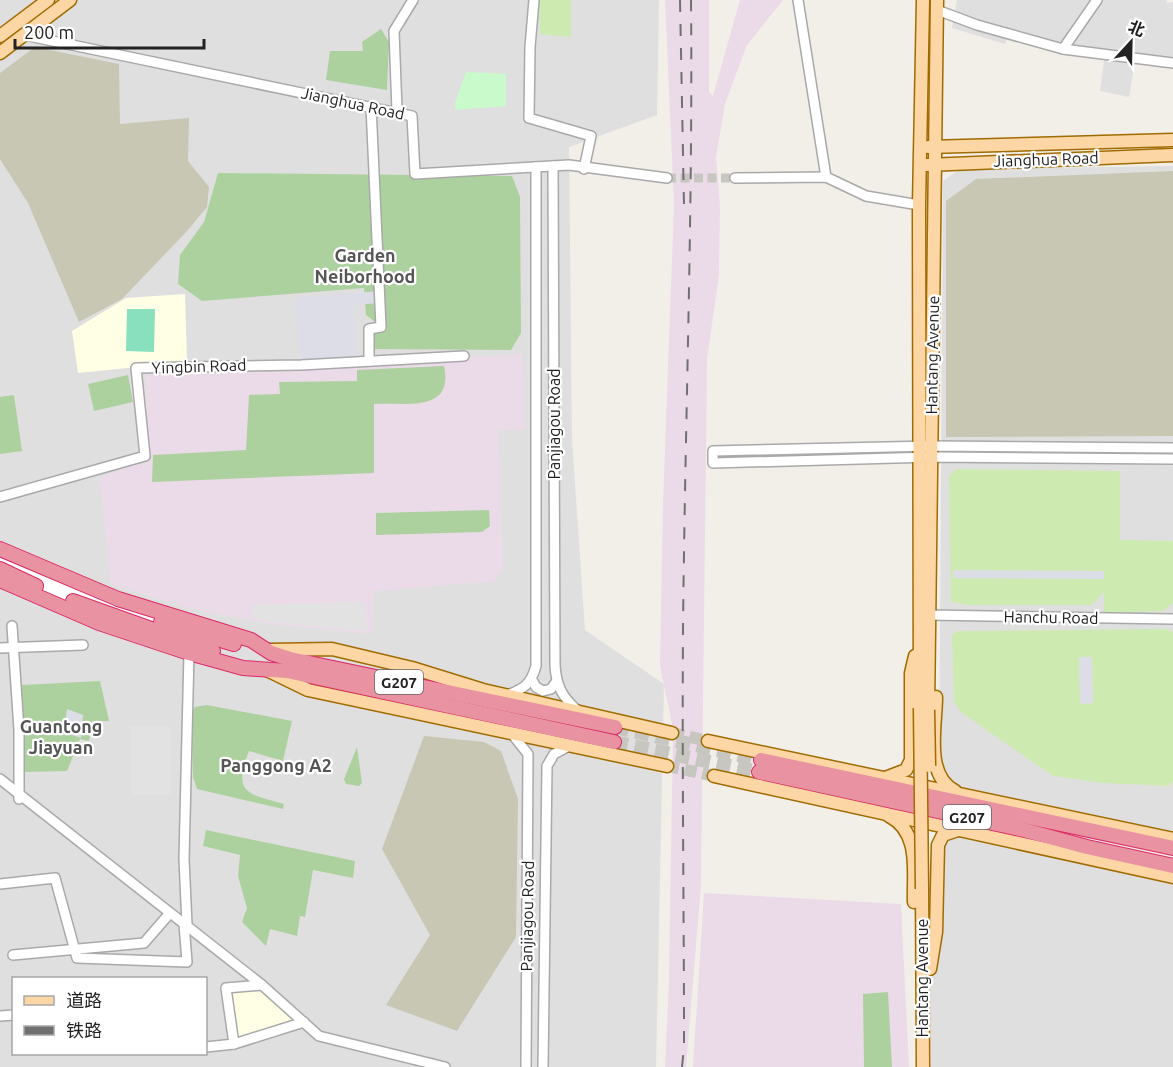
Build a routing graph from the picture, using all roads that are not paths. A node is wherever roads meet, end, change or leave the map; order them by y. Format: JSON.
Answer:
{"nodes":[{"id":1,"x":48,"y":0,"type":"edge"},
{"id":2,"x":69,"y":0,"type":"edge"},
{"id":3,"x":413,"y":0,"type":"edge"},
{"id":4,"x":534,"y":0,"type":"edge"},
{"id":5,"x":798,"y":0,"type":"edge"},
{"id":6,"x":922,"y":0,"type":"edge"},
{"id":7,"x":1097,"y":0,"type":"edge"},
{"id":8,"x":937,"y":5,"type":"edge"},
{"id":9,"x":24,"y":35,"type":"junction"},
{"id":10,"x":0,"y":36,"type":"edge"},
{"id":11,"x":1064,"y":49,"type":"junction"},
{"id":12,"x":0,"y":53,"type":"edge"},
{"id":13,"x":1173,"y":63,"type":"edge"},
{"id":14,"x":371,"y":106,"type":"junction"},
{"id":15,"x":397,"y":111,"type":"junction"},
{"id":16,"x":1173,"y":140,"type":"edge"},
{"id":17,"x":935,"y":147,"type":"junction"},
{"id":18,"x":920,"y":148,"type":"junction"},
{"id":19,"x":1173,"y":155,"type":"edge"},
{"id":20,"x":934,"y":164,"type":"junction"},
{"id":21,"x":920,"y":165,"type":"junction"},
{"id":22,"x":554,"y":166,"type":"junction"},
{"id":23,"x":536,"y":167,"type":"junction"},
{"id":24,"x":584,"y":169,"type":"junction"},
{"id":25,"x":826,"y":177,"type":"junction"},
{"id":26,"x":667,"y":178,"type":"tunnel mouth"},
{"id":27,"x":735,"y":178,"type":"tunnel mouth"},
{"id":28,"x":919,"y":205,"type":"junction"},
{"id":29,"x":464,"y":356,"type":"dead end"},
{"id":30,"x":369,"y":361,"type":"junction"},
{"id":31,"x":1173,"y":448,"type":"edge"},
{"id":32,"x":925,"y":453,"type":"junction"},
{"id":33,"x":1173,"y":459,"type":"edge"},
{"id":34,"x":0,"y":496,"type":"edge"},
{"id":35,"x":0,"y":549,"type":"edge"},
{"id":36,"x":0,"y":558,"type":"edge"},
{"id":37,"x":0,"y":569,"type":"edge"},
{"id":38,"x":0,"y":579,"type":"edge"},
{"id":39,"x":929,"y":615,"type":"junction"},
{"id":40,"x":1173,"y":619,"type":"edge"},
{"id":41,"x":12,"y":626,"type":"dead end"},
{"id":42,"x":924,"y":641,"type":"junction"},
{"id":43,"x":204,"y":642,"type":"junction"},
{"id":44,"x":83,"y":645,"type":"dead end"},
{"id":45,"x":13,"y":646,"type":"junction"},
{"id":46,"x":0,"y":648,"type":"edge"},
{"id":47,"x":269,"y":652,"type":"junction"},
{"id":48,"x":189,"y":653,"type":"junction"},
{"id":49,"x":266,"y":669,"type":"junction"},
{"id":50,"x":532,"y":680,"type":"junction"},
{"id":51,"x":556,"y":682,"type":"junction"},
{"id":52,"x":506,"y":696,"type":"junction"},
{"id":53,"x":579,"y":712,"type":"junction"},
{"id":54,"x":472,"y":718,"type":"junction"},
{"id":55,"x":615,"y":727,"type":"tunnel mouth"},
{"id":56,"x":672,"y":733,"type":"tunnel mouth"},
{"id":57,"x":512,"y":734,"type":"junction"},
{"id":58,"x":708,"y":741,"type":"tunnel mouth"},
{"id":59,"x":614,"y":742,"type":"tunnel mouth"},
{"id":60,"x":569,"y":746,"type":"junction"},
{"id":61,"x":911,"y":760,"type":"junction"},
{"id":62,"x":935,"y":763,"type":"junction"},
{"id":63,"x":529,"y":765,"type":"junction"},
{"id":64,"x":547,"y":766,"type":"junction"},
{"id":65,"x":667,"y":766,"type":"tunnel mouth"},
{"id":66,"x":714,"y":776,"type":"tunnel mouth"},
{"id":67,"x":884,"y":778,"type":"junction"},
{"id":68,"x":0,"y":779,"type":"edge"},
{"id":69,"x":964,"y":795,"type":"junction"},
{"id":70,"x":19,"y":798,"type":"junction"},
{"id":71,"x":880,"y":812,"type":"junction"},
{"id":72,"x":961,"y":830,"type":"junction"},
{"id":73,"x":1173,"y":839,"type":"edge"},
{"id":74,"x":913,"y":843,"type":"junction"},
{"id":75,"x":938,"y":845,"type":"junction"},
{"id":76,"x":1173,"y":846,"type":"edge"},
{"id":77,"x":1128,"y":856,"type":"junction"},
{"id":78,"x":1173,"y":866,"type":"edge"},
{"id":79,"x":1173,"y":871,"type":"edge"},
{"id":80,"x":1173,"y":877,"type":"edge"},
{"id":81,"x":0,"y":884,"type":"edge"},
{"id":82,"x":170,"y":913,"type":"junction"},
{"id":83,"x":188,"y":926,"type":"junction"},
{"id":84,"x":75,"y":949,"type":"junction"},
{"id":85,"x":13,"y":955,"type":"dead end"},
{"id":86,"x":926,"y":970,"type":"junction"},
{"id":87,"x":262,"y":985,"type":"junction"},
{"id":88,"x":304,"y":1022,"type":"junction"},
{"id":89,"x":234,"y":1044,"type":"junction"},
{"id":90,"x":207,"y":1047,"type":"edge"},
{"id":91,"x":446,"y":1067,"type":"edge"},
{"id":92,"x":526,"y":1067,"type":"edge"},
{"id":93,"x":543,"y":1067,"type":"edge"},
{"id":94,"x":923,"y":1067,"type":"edge"},
{"id":95,"x":931,"y":1067,"type":"edge"}],
"edges":[{"from":1,"to":10,"type":"main road"},
{"from":2,"to":9,"type":"main road"},
{"from":3,"to":15,"type":"street"},
{"from":4,"to":24,"type":"street"},
{"from":5,"to":25,"type":"street"},
{"from":6,"to":18,"type":"main road","name":"Hantang Avenue"},
{"from":7,"to":11,"type":"street"},
{"from":8,"to":11,"type":"street"},
{"from":8,"to":17,"type":"main road","name":"Hantang Avenue"},
{"from":9,"to":12,"type":"main road"},
{"from":9,"to":14,"type":"street","name":"Jianghua Road"},
{"from":11,"to":13,"type":"street"},
{"from":14,"to":15,"type":"street","name":"Jianghua Road"},
{"from":14,"to":30,"type":"street"},
{"from":15,"to":23,"type":"street","name":"Jianghua Road"},
{"from":16,"to":17,"type":"main road","name":"Jianghua Road"},
{"from":17,"to":18,"type":"main road","name":"Jianghua Road"},
{"from":17,"to":20,"type":"main road","name":"Hantang Avenue"},
{"from":18,"to":21,"type":"main road","name":"Hantang Avenue"},
{"from":19,"to":20,"type":"main road","name":"Jianghua Road"},
{"from":20,"to":21,"type":"main road","name":"Jianghua Road"},
{"from":20,"to":32,"type":"main road","name":"Hantang Avenue"},
{"from":21,"to":28,"type":"main road","name":"Hantang Avenue"},
{"from":22,"to":23,"type":"street","name":"Jianghua Road"},
{"from":22,"to":24,"type":"street","name":"Jianghua Road"},
{"from":22,"to":51,"type":"street","name":"Panjiagou Road"},
{"from":23,"to":50,"type":"street","name":"Panjiagou Road"},
{"from":24,"to":26,"type":"street","name":"Jianghua Road"},
{"from":25,"to":27,"type":"street"},
{"from":25,"to":28,"type":"street"},
{"from":28,"to":32,"type":"main road","name":"Hantang Avenue"},
{"from":29,"to":30,"type":"street","name":"Yingbin Road"},
{"from":30,"to":34,"type":"street","name":"Yingbin Road"},
{"from":31,"to":32,"type":"street"},
{"from":32,"to":32,"type":"street"},
{"from":32,"to":33,"type":"street"},
{"from":32,"to":39,"type":"main road","name":"Hantang Avenue"},
{"from":32,"to":42,"type":"main road","name":"Hantang Avenue"},
{"from":35,"to":47,"type":"highway","number":"G207"},
{"from":36,"to":43,"type":"highway","number":"G207"},
{"from":37,"to":43,"type":"highway","number":"G207"},
{"from":38,"to":48,"type":"highway","number":"G207"},
{"from":39,"to":40,"type":"street","name":"Hanchu Road"},
{"from":39,"to":42,"type":"main road","name":"Hantang Avenue"},
{"from":41,"to":45,"type":"street"},
{"from":42,"to":61,"type":"main road"},
{"from":42,"to":62,"type":"main road"},
{"from":42,"to":86,"type":"main road","name":"Hantang Avenue","bridge":true},
{"from":43,"to":47,"type":"highway","number":"G207"},
{"from":43,"to":49,"type":"highway","number":"G207"},
{"from":44,"to":45,"type":"street"},
{"from":45,"to":46,"type":"street"},
{"from":45,"to":70,"type":"street"},
{"from":47,"to":52,"type":"main road"},
{"from":47,"to":55,"type":"highway","number":"G207"},
{"from":48,"to":49,"type":"highway","number":"G207"},
{"from":48,"to":83,"type":"street"},
{"from":49,"to":54,"type":"highway","number":"G207"},
{"from":50,"to":51,"type":"street"},
{"from":50,"to":52,"type":"street"},
{"from":51,"to":53,"type":"street"},
{"from":52,"to":53,"type":"main road"},
{"from":53,"to":56,"type":"main road"},
{"from":54,"to":57,"type":"main road"},
{"from":54,"to":59,"type":"highway","number":"G207"},
{"from":57,"to":60,"type":"main road"},
{"from":57,"to":63,"type":"street","name":"Panjiagou Road"},
{"from":58,"to":67,"type":"main road"},
{"from":60,"to":64,"type":"street"},
{"from":60,"to":65,"type":"main road"},
{"from":61,"to":62,"type":"main road"},
{"from":61,"to":67,"type":"main road"},
{"from":62,"to":69,"type":"main road"},
{"from":63,"to":64,"type":"street"},
{"from":63,"to":92,"type":"street","name":"Panjiagou Road"},
{"from":64,"to":93,"type":"street","name":"Panjiagou Road"},
{"from":66,"to":71,"type":"main road"},
{"from":67,"to":69,"type":"main road"},
{"from":68,"to":70,"type":"street"},
{"from":69,"to":73,"type":"main road"},
{"from":70,"to":82,"type":"street"},
{"from":71,"to":72,"type":"main road"},
{"from":71,"to":74,"type":"main road"},
{"from":72,"to":75,"type":"main road"},
{"from":72,"to":80,"type":"main road"},
{"from":74,"to":75,"type":"main road"},
{"from":74,"to":86,"type":"main road"},
{"from":75,"to":86,"type":"main road"},
{"from":76,"to":77,"type":"highway","number":"G207"},
{"from":77,"to":78,"type":"highway","number":"G207"},
{"from":77,"to":79,"type":"highway"},
{"from":81,"to":84,"type":"street"},
{"from":82,"to":83,"type":"street"},
{"from":82,"to":84,"type":"street"},
{"from":83,"to":84,"type":"street"},
{"from":83,"to":87,"type":"street"},
{"from":84,"to":85,"type":"street"},
{"from":86,"to":94,"type":"main road","name":"Hantang Avenue"},
{"from":86,"to":95,"type":"main road","name":"Hantang Avenue"},
{"from":87,"to":88,"type":"street"},
{"from":87,"to":89,"type":"street"},
{"from":88,"to":89,"type":"street"},
{"from":88,"to":91,"type":"street"},
{"from":89,"to":90,"type":"street"}]}
